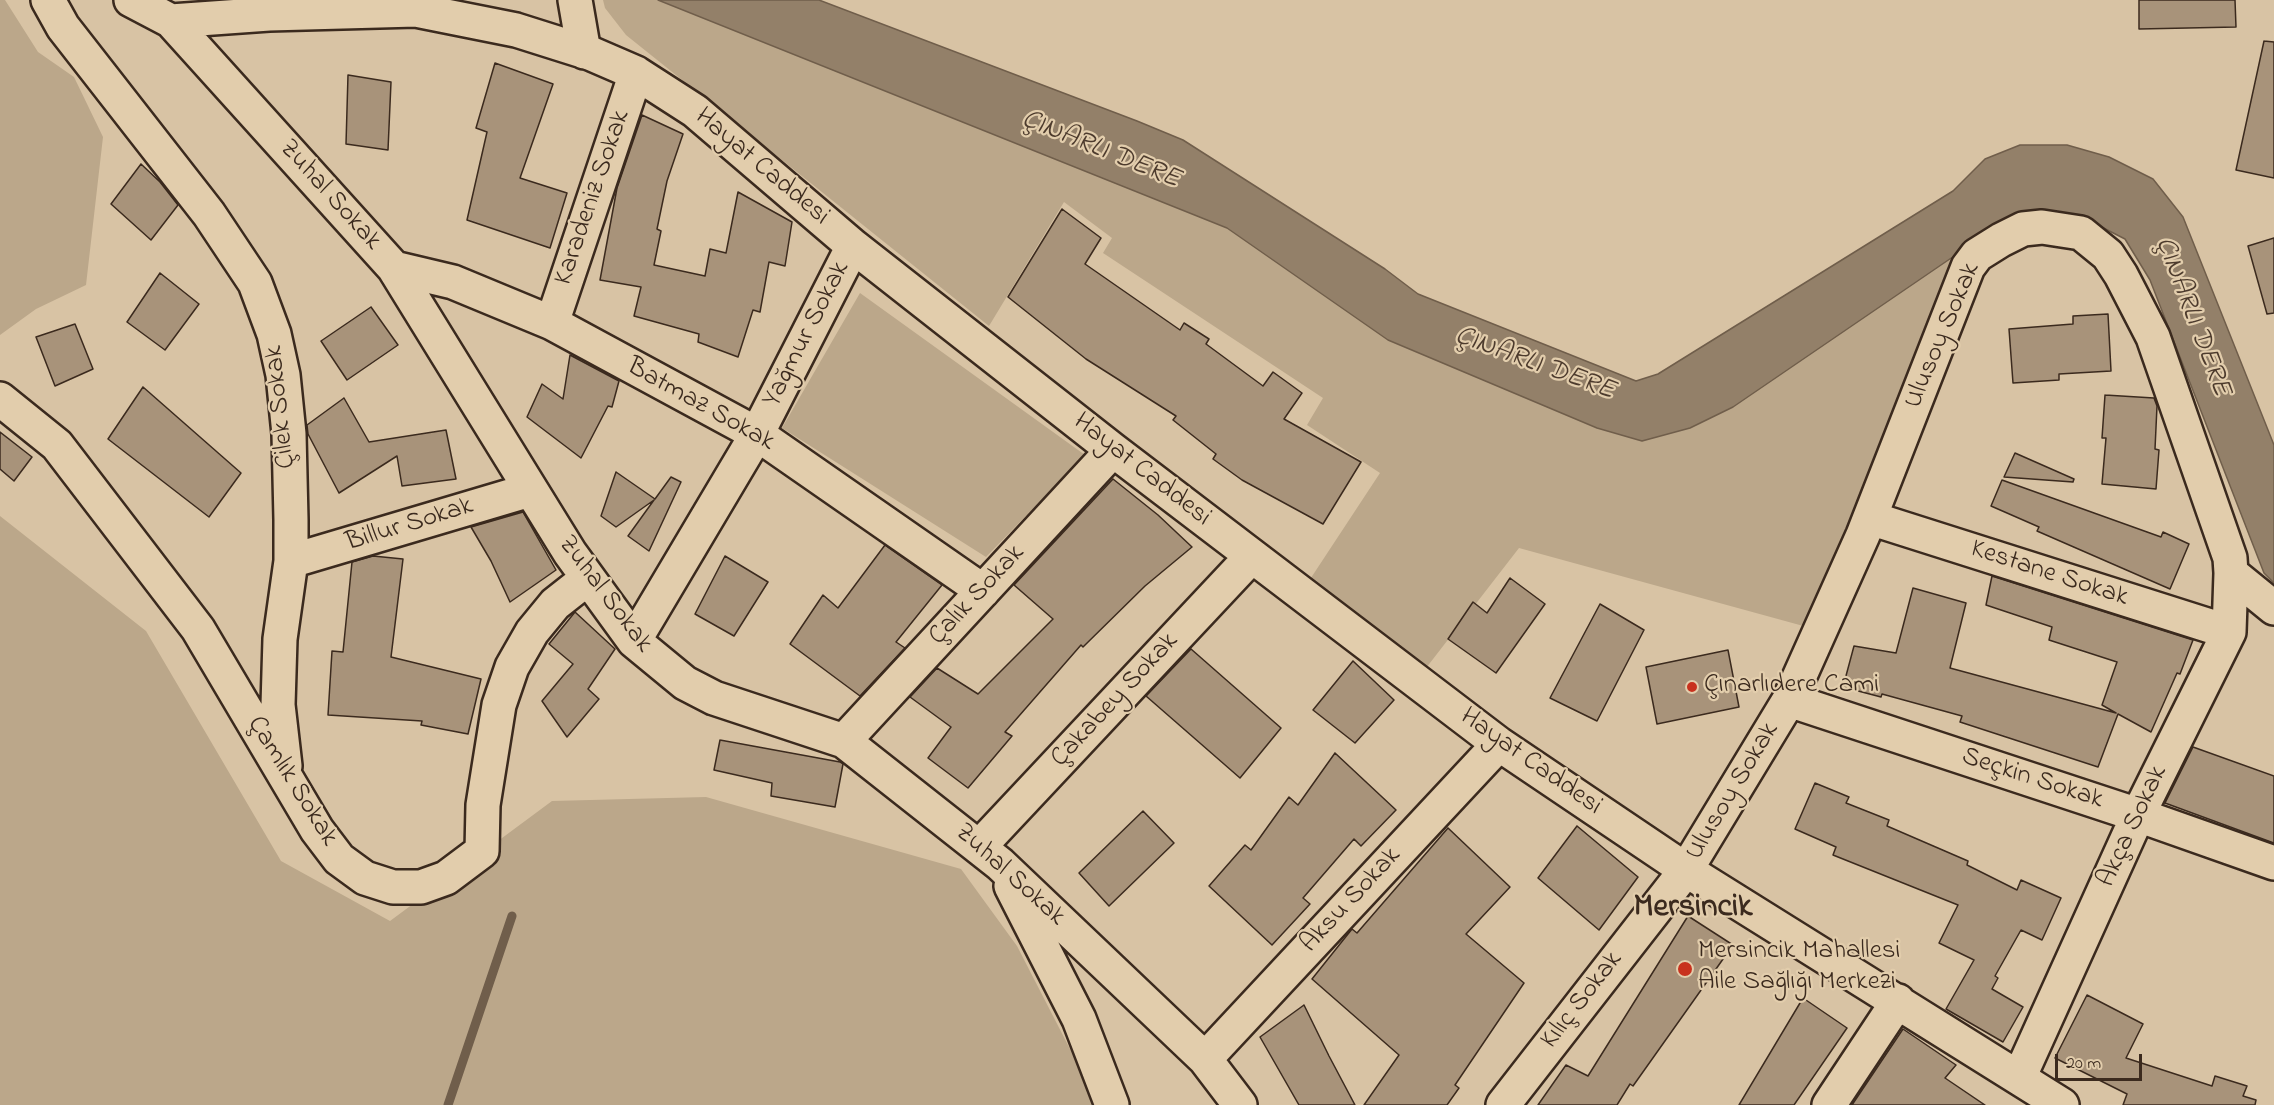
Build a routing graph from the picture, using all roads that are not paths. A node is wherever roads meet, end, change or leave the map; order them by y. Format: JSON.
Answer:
{"nodes":[{"id":1,"x":48,"y":0,"type":"edge"},
{"id":2,"x":131,"y":0,"type":"edge"},
{"id":3,"x":575,"y":0,"type":"edge"},
{"id":4,"x":171,"y":21,"type":"junction"},
{"id":5,"x":584,"y":52,"type":"junction"},
{"id":6,"x":636,"y":73,"type":"junction"},
{"id":7,"x":853,"y":246,"type":"junction"},
{"id":8,"x":394,"y":268,"type":"junction"},
{"id":9,"x":552,"y":323,"type":"junction"},
{"id":10,"x":0,"y":399,"type":"edge"},
{"id":11,"x":757,"y":434,"type":"junction"},
{"id":12,"x":1113,"y":450,"type":"junction"},
{"id":13,"x":530,"y":490,"type":"junction"},
{"id":14,"x":1870,"y":518,"type":"junction"},
{"id":15,"x":1252,"y":555,"type":"junction"},
{"id":16,"x":291,"y":561,"type":"junction"},
{"id":17,"x":2231,"y":573,"type":"junction"},
{"id":18,"x":588,"y":578,"type":"junction"},
{"id":19,"x":983,"y":591,"type":"junction"},
{"id":20,"x":2274,"y":608,"type":"edge"},
{"id":21,"x":2229,"y":632,"type":"junction"},
{"id":22,"x":634,"y":641,"type":"junction"},
{"id":23,"x":1789,"y":700,"type":"junction"},
{"id":24,"x":844,"y":741,"type":"junction"},
{"id":25,"x":1499,"y":744,"type":"junction"},
{"id":26,"x":286,"y":777,"type":"junction"},
{"id":27,"x":2138,"y":815,"type":"junction"},
{"id":28,"x":990,"y":855,"type":"junction"},
{"id":29,"x":2274,"y":863,"type":"edge"},
{"id":30,"x":1686,"y":870,"type":"junction"},
{"id":31,"x":1898,"y":1001,"type":"junction"},
{"id":32,"x":1205,"y":1059,"type":"junction"},
{"id":33,"x":2019,"y":1078,"type":"junction"},
{"id":34,"x":1112,"y":1105,"type":"edge"},
{"id":35,"x":1240,"y":1105,"type":"edge"},
{"id":36,"x":1503,"y":1105,"type":"edge"},
{"id":37,"x":1829,"y":1105,"type":"edge"},
{"id":38,"x":2062,"y":1105,"type":"edge"}],
"edges":[{"from":1,"to":16,"type":"street","name":"Çilek Sokak"},
{"from":2,"to":4,"type":"street"},
{"from":3,"to":5,"type":"street"},
{"from":4,"to":5,"type":"street","name":"Hayat Caddesi"},
{"from":4,"to":8,"type":"street","name":"Zuhal Sokak"},
{"from":5,"to":6,"type":"street","name":"Hayat Caddesi"},
{"from":6,"to":7,"type":"street","name":"Hayat Caddesi"},
{"from":6,"to":9,"type":"street","name":"Karadeniz Sokak"},
{"from":7,"to":11,"type":"street","name":"Yağmur Sokak"},
{"from":7,"to":12,"type":"street","name":"Hayat Caddesi"},
{"from":8,"to":9,"type":"street","name":"Batmaz Sokak"},
{"from":8,"to":13,"type":"street","name":"Zuhal Sokak"},
{"from":9,"to":11,"type":"street","name":"Batmaz Sokak"},
{"from":10,"to":26,"type":"street","name":"Çamlık Sokak"},
{"from":11,"to":19,"type":"street","name":"Batmaz Sokak"},
{"from":11,"to":22,"type":"street","name":"Yağmur Sokak"},
{"from":12,"to":15,"type":"street","name":"Hayat Caddesi"},
{"from":12,"to":19,"type":"street","name":"Çalık Sokak"},
{"from":13,"to":16,"type":"street","name":"Billur Sokak"},
{"from":13,"to":18,"type":"street","name":"Zuhal Sokak"},
{"from":14,"to":17,"type":"street","name":"Ulusoy Sokak"},
{"from":14,"to":21,"type":"street","name":"Kestane Sokak"},
{"from":14,"to":23,"type":"street","name":"Ulusoy Sokak"},
{"from":15,"to":25,"type":"street","name":"Hayat Caddesi"},
{"from":15,"to":28,"type":"street","name":"Çakabey Sokak"},
{"from":16,"to":26,"type":"street","name":"Çilek Sokak"},
{"from":17,"to":20,"type":"street"},
{"from":17,"to":21,"type":"street","name":"Akça Sokak"},
{"from":18,"to":22,"type":"street","name":"Zuhal Sokak"},
{"from":18,"to":26,"type":"street","name":"Çamlık Sokak"},
{"from":19,"to":24,"type":"street","name":"Çalık Sokak"},
{"from":21,"to":27,"type":"street","name":"Akça Sokak"},
{"from":22,"to":24,"type":"street","name":"Zuhal Sokak"},
{"from":23,"to":27,"type":"street","name":"Seçkin Sokak"},
{"from":23,"to":30,"type":"street","name":"Ulusoy Sokak"},
{"from":24,"to":28,"type":"street","name":"Zuhal Sokak"},
{"from":25,"to":30,"type":"street","name":"Hayat Caddesi"},
{"from":25,"to":32,"type":"street","name":"Aksu Sokak"},
{"from":27,"to":29,"type":"street","name":"Seçkin Sokak"},
{"from":27,"to":33,"type":"street","name":"Akça Sokak"},
{"from":28,"to":32,"type":"street","name":"Zuhal Sokak"},
{"from":28,"to":34,"type":"street"},
{"from":30,"to":31,"type":"street","name":"Hayat Caddesi"},
{"from":30,"to":36,"type":"street","name":"Kılıç Sokak"},
{"from":31,"to":33,"type":"street","name":"Hayat Caddesi"},
{"from":31,"to":37,"type":"street"},
{"from":32,"to":35,"type":"street","name":"Zuhal Sokak"},
{"from":33,"to":38,"type":"street","name":"Hayat Caddesi"}]}
